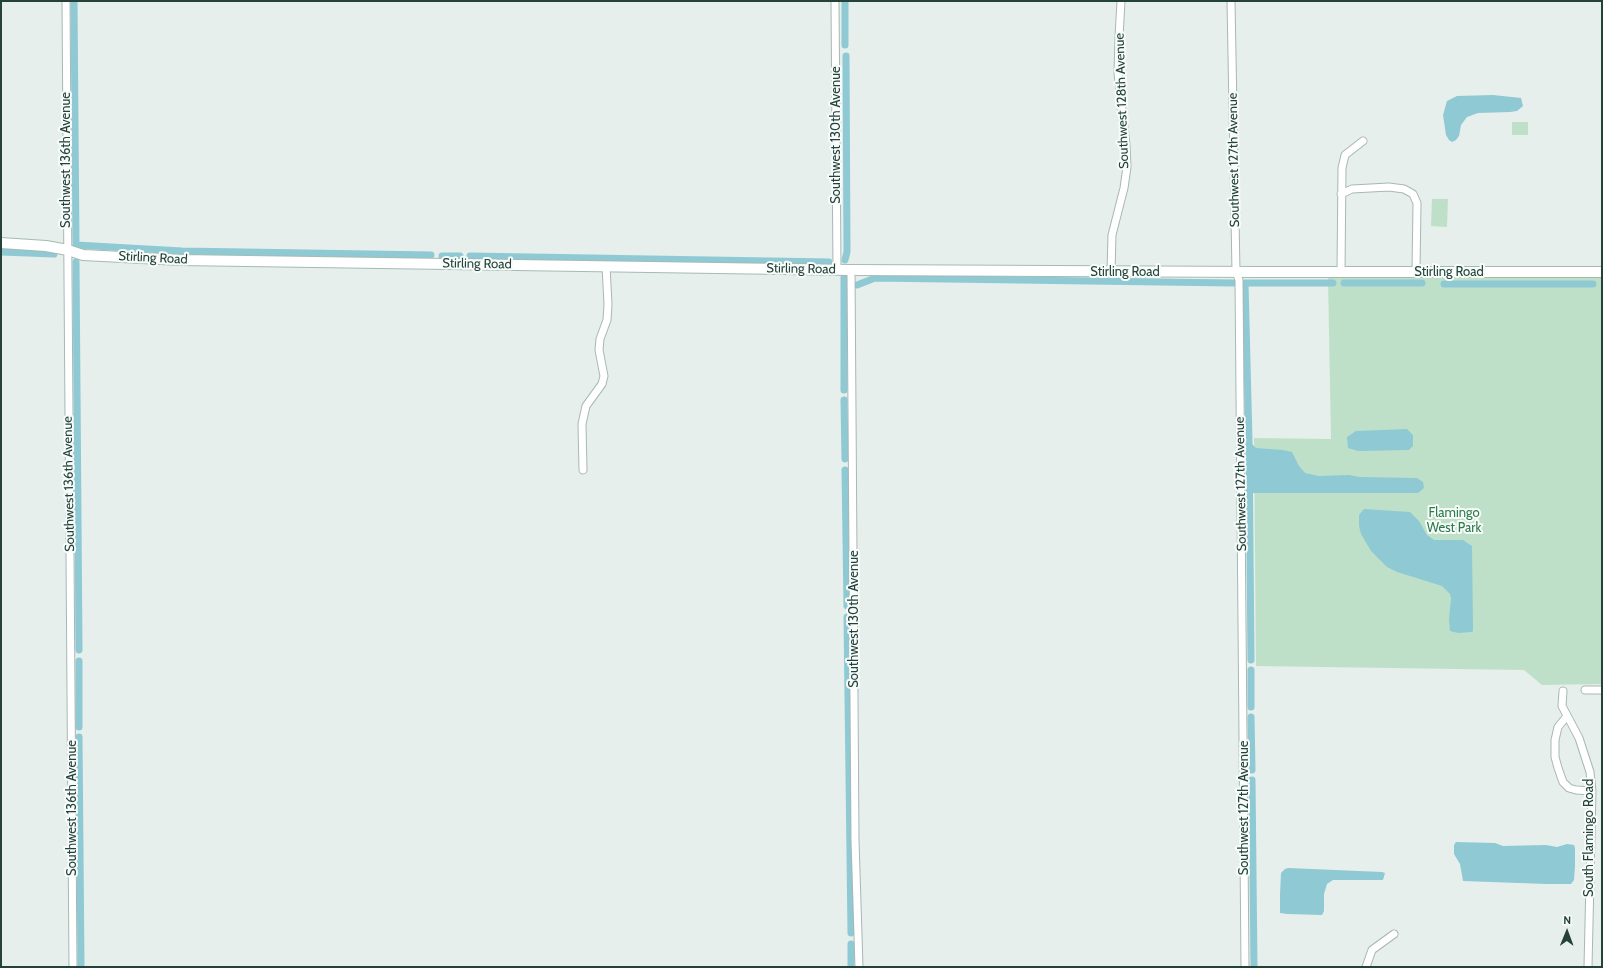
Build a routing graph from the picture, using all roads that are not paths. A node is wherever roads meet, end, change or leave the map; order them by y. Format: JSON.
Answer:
{"nodes":[{"id":1,"x":66,"y":1,"type":"edge"},
{"id":2,"x":835,"y":1,"type":"edge"},
{"id":3,"x":1121,"y":1,"type":"edge"},
{"id":4,"x":1231,"y":1,"type":"edge"},
{"id":5,"x":1363,"y":141,"type":"dead end"},
{"id":6,"x":1341,"y":194,"type":"junction"},
{"id":7,"x":1,"y":243,"type":"edge"},
{"id":8,"x":68,"y":250,"type":"junction"},
{"id":9,"x":606,"y":266,"type":"junction"},
{"id":10,"x":837,"y":270,"type":"junction"},
{"id":11,"x":851,"y":270,"type":"junction"},
{"id":12,"x":1111,"y":272,"type":"junction"},
{"id":13,"x":1236,"y":272,"type":"junction"},
{"id":14,"x":1342,"y":272,"type":"junction"},
{"id":15,"x":1416,"y":272,"type":"junction"},
{"id":16,"x":1602,"y":272,"type":"edge"},
{"id":17,"x":583,"y":470,"type":"dead end"},
{"id":18,"x":1585,"y":690,"type":"dead end"},
{"id":19,"x":1602,"y":690,"type":"edge"},
{"id":20,"x":1562,"y":691,"type":"dead end"},
{"id":21,"x":1567,"y":716,"type":"junction"},
{"id":22,"x":1592,"y":791,"type":"junction"},
{"id":23,"x":1394,"y":934,"type":"dead end"},
{"id":24,"x":73,"y":967,"type":"edge"},
{"id":25,"x":859,"y":967,"type":"edge"},
{"id":26,"x":1245,"y":967,"type":"edge"},
{"id":27,"x":1366,"y":967,"type":"edge"},
{"id":28,"x":1588,"y":967,"type":"edge"}],
"edges":[{"from":1,"to":8,"type":"street","name":"Southwest 136th Avenue"},
{"from":2,"to":10,"type":"street","name":"Southwest 130th Avenue"},
{"from":3,"to":12,"type":"street","name":"Southwest 128th Avenue"},
{"from":4,"to":13,"type":"street","name":"Southwest 127th Avenue"},
{"from":5,"to":6,"type":"street"},
{"from":6,"to":14,"type":"street"},
{"from":6,"to":15,"type":"street"},
{"from":7,"to":8,"type":"street","name":"Stirling Road"},
{"from":8,"to":9,"type":"street","name":"Stirling Road"},
{"from":8,"to":24,"type":"street","name":"Southwest 136th Avenue"},
{"from":9,"to":10,"type":"street","name":"Stirling Road"},
{"from":9,"to":17,"type":"street"},
{"from":10,"to":11,"type":"street","name":"Stirling Road"},
{"from":11,"to":12,"type":"street","name":"Stirling Road"},
{"from":11,"to":25,"type":"street","name":"Southwest 130th Avenue"},
{"from":12,"to":13,"type":"street","name":"Stirling Road"},
{"from":13,"to":14,"type":"street","name":"Stirling Road"},
{"from":13,"to":26,"type":"street","name":"Southwest 127th Avenue"},
{"from":14,"to":15,"type":"street","name":"Stirling Road"},
{"from":15,"to":16,"type":"street","name":"Stirling Road"},
{"from":18,"to":19,"type":"street"},
{"from":20,"to":21,"type":"street","name":"South Flamingo Road"},
{"from":21,"to":22,"type":"street","name":"South Flamingo Road"},
{"from":21,"to":22,"type":"street"},
{"from":22,"to":28,"type":"street","name":"South Flamingo Road"},
{"from":23,"to":27,"type":"street"}]}
